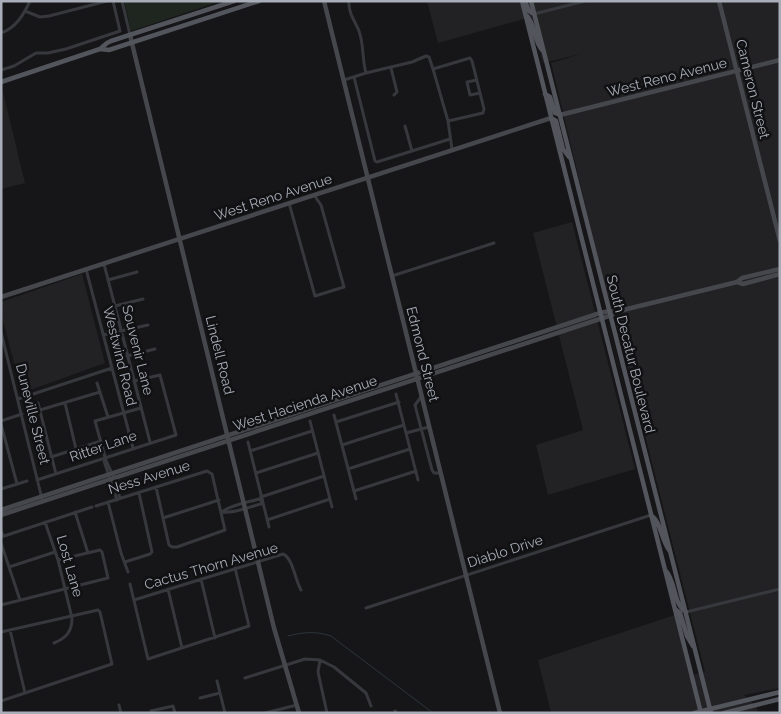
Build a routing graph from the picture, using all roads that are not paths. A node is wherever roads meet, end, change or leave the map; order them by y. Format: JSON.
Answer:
{"nodes":[{"id":1,"x":30,"y":1,"type":"edge"},
{"id":2,"x":107,"y":1,"type":"edge"},
{"id":3,"x":113,"y":1,"type":"edge"},
{"id":4,"x":122,"y":1,"type":"edge"},
{"id":5,"x":234,"y":1,"type":"edge"},
{"id":6,"x":259,"y":1,"type":"edge"},
{"id":7,"x":324,"y":1,"type":"edge"},
{"id":8,"x":349,"y":1,"type":"edge"},
{"id":9,"x":524,"y":1,"type":"edge"},
{"id":10,"x":531,"y":1,"type":"edge"},
{"id":11,"x":585,"y":1,"type":"edge"},
{"id":12,"x":719,"y":1,"type":"edge"},
{"id":13,"x":25,"y":12,"type":"junction"},
{"id":14,"x":201,"y":12,"type":"junction"},
{"id":15,"x":195,"y":14,"type":"junction"},
{"id":16,"x":534,"y":14,"type":"junction"},
{"id":17,"x":526,"y":15,"type":"junction"},
{"id":18,"x":204,"y":19,"type":"junction"},
{"id":19,"x":198,"y":21,"type":"junction"},
{"id":20,"x":1,"y":33,"type":"edge"},
{"id":21,"x":130,"y":35,"type":"junction"},
{"id":22,"x":132,"y":43,"type":"junction"},
{"id":23,"x":100,"y":49,"type":"junction"},
{"id":24,"x":543,"y":52,"type":"junction"},
{"id":25,"x":780,"y":60,"type":"edge"},
{"id":26,"x":391,"y":68,"type":"junction"},
{"id":27,"x":433,"y":69,"type":"junction"},
{"id":28,"x":1,"y":70,"type":"edge"},
{"id":29,"x":736,"y":70,"type":"junction"},
{"id":30,"x":366,"y":73,"type":"junction"},
{"id":31,"x":354,"y":77,"type":"junction"},
{"id":32,"x":343,"y":80,"type":"junction"},
{"id":33,"x":477,"y":80,"type":"junction"},
{"id":34,"x":1,"y":82,"type":"edge"},
{"id":35,"x":480,"y":92,"type":"junction"},
{"id":36,"x":545,"y":94,"type":"junction"},
{"id":37,"x":394,"y":95,"type":"dead end"},
{"id":38,"x":560,"y":115,"type":"junction"},
{"id":39,"x":551,"y":118,"type":"junction"},
{"id":40,"x":448,"y":121,"type":"junction"},
{"id":41,"x":405,"y":126,"type":"dead end"},
{"id":42,"x":450,"y":139,"type":"junction"},
{"id":43,"x":452,"y":149,"type":"junction"},
{"id":44,"x":412,"y":151,"type":"junction"},
{"id":45,"x":570,"y":158,"type":"junction"},
{"id":46,"x":366,"y":177,"type":"junction"},
{"id":47,"x":314,"y":195,"type":"junction"},
{"id":48,"x":288,"y":203,"type":"junction"},
{"id":49,"x":180,"y":239,"type":"junction"},
{"id":50,"x":780,"y":242,"type":"edge"},
{"id":51,"x":494,"y":243,"type":"dead end"},
{"id":52,"x":104,"y":263,"type":"junction"},
{"id":53,"x":780,"y":269,"type":"edge"},
{"id":54,"x":86,"y":270,"type":"junction"},
{"id":55,"x":137,"y":272,"type":"dead end"},
{"id":56,"x":780,"y":274,"type":"edge"},
{"id":57,"x":391,"y":276,"type":"junction"},
{"id":58,"x":108,"y":280,"type":"junction"},
{"id":59,"x":737,"y":282,"type":"junction"},
{"id":60,"x":1,"y":297,"type":"edge"},
{"id":61,"x":143,"y":300,"type":"dead end"},
{"id":62,"x":115,"y":306,"type":"junction"},
{"id":63,"x":609,"y":311,"type":"junction"},
{"id":64,"x":614,"y":312,"type":"junction"},
{"id":65,"x":600,"y":313,"type":"junction"},
{"id":66,"x":610,"y":317,"type":"junction"},
{"id":67,"x":602,"y":319,"type":"junction"},
{"id":68,"x":148,"y":324,"type":"dead end"},
{"id":69,"x":121,"y":330,"type":"junction"},
{"id":70,"x":1,"y":332,"type":"edge"},
{"id":71,"x":552,"y":332,"type":"junction"},
{"id":72,"x":103,"y":335,"type":"junction"},
{"id":73,"x":155,"y":349,"type":"dead end"},
{"id":74,"x":127,"y":356,"type":"junction"},
{"id":75,"x":112,"y":368,"type":"junction"},
{"id":76,"x":416,"y":376,"type":"junction"},
{"id":77,"x":134,"y":381,"type":"junction"},
{"id":78,"x":97,"y":383,"type":"dead end"},
{"id":79,"x":100,"y":392,"type":"junction"},
{"id":80,"x":396,"y":394,"type":"dead end"},
{"id":81,"x":422,"y":396,"type":"junction"},
{"id":82,"x":18,"y":399,"type":"junction"},
{"id":83,"x":65,"y":402,"type":"junction"},
{"id":84,"x":398,"y":402,"type":"junction"},
{"id":85,"x":38,"y":403,"type":"dead end"},
{"id":86,"x":141,"y":408,"type":"junction"},
{"id":87,"x":40,"y":410,"type":"junction"},
{"id":88,"x":123,"y":413,"type":"junction"},
{"id":89,"x":22,"y":414,"type":"junction"},
{"id":90,"x":334,"y":415,"type":"dead end"},
{"id":91,"x":108,"y":417,"type":"junction"},
{"id":92,"x":427,"y":418,"type":"junction"},
{"id":93,"x":419,"y":420,"type":"junction"},
{"id":94,"x":310,"y":421,"type":"dead end"},
{"id":95,"x":336,"y":422,"type":"junction"},
{"id":96,"x":1,"y":423,"type":"edge"},
{"id":97,"x":404,"y":425,"type":"junction"},
{"id":98,"x":429,"y":427,"type":"junction"},
{"id":99,"x":421,"y":429,"type":"junction"},
{"id":100,"x":312,"y":431,"type":"junction"},
{"id":101,"x":406,"y":433,"type":"junction"},
{"id":102,"x":228,"y":438,"type":"junction"},
{"id":103,"x":100,"y":441,"type":"junction"},
{"id":104,"x":150,"y":442,"type":"junction"},
{"id":105,"x":248,"y":442,"type":"dead end"},
{"id":106,"x":342,"y":444,"type":"junction"},
{"id":107,"x":133,"y":448,"type":"junction"},
{"id":108,"x":410,"y":448,"type":"junction"},
{"id":109,"x":76,"y":449,"type":"junction"},
{"id":110,"x":250,"y":451,"type":"junction"},
{"id":111,"x":318,"y":453,"type":"junction"},
{"id":112,"x":52,"y":457,"type":"junction"},
{"id":113,"x":105,"y":457,"type":"junction"},
{"id":114,"x":348,"y":469,"type":"junction"},
{"id":115,"x":416,"y":471,"type":"junction"},
{"id":116,"x":256,"y":473,"type":"junction"},
{"id":117,"x":441,"y":473,"type":"junction"},
{"id":118,"x":56,"y":474,"type":"junction"},
{"id":119,"x":111,"y":476,"type":"junction"},
{"id":120,"x":324,"y":476,"type":"junction"},
{"id":121,"x":37,"y":480,"type":"junction"},
{"id":122,"x":418,"y":480,"type":"dead end"},
{"id":123,"x":27,"y":481,"type":"dead end"},
{"id":124,"x":17,"y":484,"type":"junction"},
{"id":125,"x":156,"y":487,"type":"junction"},
{"id":126,"x":1,"y":489,"type":"edge"},
{"id":127,"x":354,"y":491,"type":"junction"},
{"id":128,"x":139,"y":493,"type":"junction"},
{"id":129,"x":42,"y":499,"type":"junction"},
{"id":130,"x":118,"y":499,"type":"junction"},
{"id":131,"x":262,"y":499,"type":"junction"},
{"id":132,"x":330,"y":499,"type":"junction"},
{"id":133,"x":356,"y":499,"type":"dead end"},
{"id":134,"x":219,"y":500,"type":"junction"},
{"id":135,"x":108,"y":502,"type":"junction"},
{"id":136,"x":245,"y":505,"type":"junction"},
{"id":137,"x":332,"y":507,"type":"dead end"},
{"id":138,"x":1,"y":510,"type":"edge"},
{"id":139,"x":75,"y":512,"type":"junction"},
{"id":140,"x":222,"y":512,"type":"junction"},
{"id":141,"x":1,"y":515,"type":"edge"},
{"id":142,"x":651,"y":515,"type":"junction"},
{"id":143,"x":163,"y":518,"type":"junction"},
{"id":144,"x":267,"y":520,"type":"junction"},
{"id":145,"x":46,"y":522,"type":"junction"},
{"id":146,"x":269,"y":527,"type":"dead end"},
{"id":147,"x":1,"y":530,"type":"edge"},
{"id":148,"x":2,"y":536,"type":"edge"},
{"id":149,"x":1,"y":543,"type":"edge"},
{"id":150,"x":56,"y":552,"type":"junction"},
{"id":151,"x":88,"y":552,"type":"junction"},
{"id":152,"x":671,"y":554,"type":"junction"},
{"id":153,"x":58,"y":560,"type":"junction"},
{"id":154,"x":258,"y":561,"type":"junction"},
{"id":155,"x":125,"y":562,"type":"junction"},
{"id":156,"x":9,"y":567,"type":"junction"},
{"id":157,"x":235,"y":568,"type":"junction"},
{"id":158,"x":665,"y":570,"type":"junction"},
{"id":159,"x":128,"y":572,"type":"dead end"},
{"id":160,"x":466,"y":576,"type":"junction"},
{"id":161,"x":201,"y":579,"type":"junction"},
{"id":162,"x":130,"y":584,"type":"dead end"},
{"id":163,"x":65,"y":588,"type":"junction"},
{"id":164,"x":168,"y":589,"type":"junction"},
{"id":165,"x":780,"y":589,"type":"edge"},
{"id":166,"x":301,"y":590,"type":"dead end"},
{"id":167,"x":20,"y":600,"type":"junction"},
{"id":168,"x":134,"y":600,"type":"junction"},
{"id":169,"x":1,"y":604,"type":"edge"},
{"id":170,"x":366,"y":608,"type":"dead end"},
{"id":171,"x":675,"y":609,"type":"junction"},
{"id":172,"x":686,"y":612,"type":"junction"},
{"id":173,"x":72,"y":616,"type":"junction"},
{"id":174,"x":10,"y":630,"type":"junction"},
{"id":175,"x":1,"y":632,"type":"edge"},
{"id":176,"x":215,"y":638,"type":"junction"},
{"id":177,"x":54,"y":642,"type":"dead end"},
{"id":178,"x":182,"y":648,"type":"junction"},
{"id":179,"x":695,"y":649,"type":"junction"},
{"id":180,"x":320,"y":660,"type":"junction"},
{"id":181,"x":285,"y":665,"type":"junction"},
{"id":182,"x":245,"y":678,"type":"dead end"},
{"id":183,"x":217,"y":681,"type":"dead end"},
{"id":184,"x":780,"y":692,"type":"edge"},
{"id":185,"x":25,"y":693,"type":"junction"},
{"id":186,"x":220,"y":693,"type":"junction"},
{"id":187,"x":200,"y":698,"type":"dead end"},
{"id":188,"x":780,"y":699,"type":"edge"},
{"id":189,"x":1,"y":701,"type":"edge"},
{"id":190,"x":119,"y":705,"type":"dead end"},
{"id":191,"x":297,"y":705,"type":"junction"},
{"id":192,"x":371,"y":706,"type":"dead end"},
{"id":193,"x":151,"y":711,"type":"dead end"},
{"id":194,"x":711,"y":711,"type":"edge"},
{"id":195,"x":701,"y":712,"type":"edge"},
{"id":196,"x":121,"y":713,"type":"edge"},
{"id":197,"x":174,"y":713,"type":"edge"},
{"id":198,"x":225,"y":713,"type":"edge"},
{"id":199,"x":265,"y":713,"type":"edge"},
{"id":200,"x":299,"y":713,"type":"edge"},
{"id":201,"x":327,"y":713,"type":"edge"},
{"id":202,"x":500,"y":713,"type":"edge"},
{"id":203,"x":694,"y":713,"type":"edge"},
{"id":204,"x":724,"y":713,"type":"edge"}],
"edges":[{"from":1,"to":13,"type":"street"},
{"from":2,"to":13,"type":"street"},
{"from":3,"to":28,"type":"street"},
{"from":4,"to":21,"type":"street","name":"Lindell Road"},
{"from":5,"to":14,"type":"main road"},
{"from":6,"to":18,"type":"main road"},
{"from":7,"to":32,"type":"street","name":"Edmond Street"},
{"from":8,"to":30,"type":"street"},
{"from":9,"to":16,"type":"main road"},
{"from":9,"to":17,"type":"main road","name":"South Decatur Boulevard"},
{"from":10,"to":16,"type":"main road","name":"South Decatur Boulevard"},
{"from":11,"to":16,"type":"street"},
{"from":12,"to":29,"type":"street","name":"Cameron Street"},
{"from":13,"to":20,"type":"street"},
{"from":14,"to":15,"type":"main road"},
{"from":14,"to":18,"type":"main road"},
{"from":15,"to":19,"type":"main road"},
{"from":15,"to":21,"type":"main road"},
{"from":16,"to":24,"type":"main road","name":"South Decatur Boulevard"},
{"from":17,"to":24,"type":"main road"},
{"from":17,"to":36,"type":"main road","name":"South Decatur Boulevard"},
{"from":18,"to":19,"type":"main road"},
{"from":19,"to":22,"type":"main road"},
{"from":21,"to":22,"type":"street","name":"Lindell Road"},
{"from":21,"to":23,"type":"main road"},
{"from":22,"to":23,"type":"main road"},
{"from":22,"to":49,"type":"street","name":"Lindell Road"},
{"from":23,"to":34,"type":"main road"},
{"from":24,"to":38,"type":"main road","name":"South Decatur Boulevard"},
{"from":25,"to":29,"type":"street","name":"West Reno Avenue"},
{"from":26,"to":27,"type":"street"},
{"from":26,"to":30,"type":"street"},
{"from":26,"to":37,"type":"street"},
{"from":27,"to":33,"type":"street"},
{"from":27,"to":40,"type":"street"},
{"from":29,"to":38,"type":"street","name":"West Reno Avenue"},
{"from":29,"to":50,"type":"street","name":"Cameron Street"},
{"from":30,"to":31,"type":"street"},
{"from":31,"to":32,"type":"street"},
{"from":31,"to":44,"type":"street"},
{"from":32,"to":46,"type":"street","name":"Edmond Street"},
{"from":33,"to":35,"type":"street"},
{"from":33,"to":35,"type":"street"},
{"from":35,"to":40,"type":"street"},
{"from":36,"to":38,"type":"main road"},
{"from":36,"to":39,"type":"main road","name":"South Decatur Boulevard"},
{"from":38,"to":45,"type":"main road","name":"South Decatur Boulevard"},
{"from":39,"to":43,"type":"street","name":"West Reno Avenue"},
{"from":39,"to":45,"type":"main road"},
{"from":39,"to":65,"type":"main road","name":"South Decatur Boulevard"},
{"from":40,"to":42,"type":"street"},
{"from":41,"to":44,"type":"street"},
{"from":42,"to":43,"type":"street"},
{"from":42,"to":44,"type":"street"},
{"from":43,"to":46,"type":"street","name":"West Reno Avenue"},
{"from":45,"to":63,"type":"main road","name":"South Decatur Boulevard"},
{"from":46,"to":47,"type":"street","name":"West Reno Avenue"},
{"from":46,"to":57,"type":"street","name":"Edmond Street"},
{"from":47,"to":48,"type":"street","name":"West Reno Avenue"},
{"from":47,"to":48,"type":"street"},
{"from":48,"to":49,"type":"street","name":"West Reno Avenue"},
{"from":49,"to":52,"type":"street","name":"West Reno Avenue"},
{"from":49,"to":102,"type":"street","name":"Lindell Road"},
{"from":51,"to":57,"type":"street"},
{"from":52,"to":54,"type":"street","name":"West Reno Avenue"},
{"from":52,"to":58,"type":"street","name":"Souvenir Lane"},
{"from":53,"to":59,"type":"street","name":"West Hacienda Avenue"},
{"from":54,"to":60,"type":"street","name":"West Reno Avenue"},
{"from":54,"to":72,"type":"street","name":"Westwind Road"},
{"from":55,"to":58,"type":"street"},
{"from":56,"to":59,"type":"street","name":"West Hacienda Avenue"},
{"from":57,"to":76,"type":"street","name":"Edmond Street"},
{"from":58,"to":62,"type":"street","name":"Souvenir Lane"},
{"from":59,"to":64,"type":"street","name":"West Hacienda Avenue"},
{"from":61,"to":62,"type":"street"},
{"from":62,"to":69,"type":"street","name":"Souvenir Lane"},
{"from":63,"to":64,"type":"street","name":"West Hacienda Avenue"},
{"from":63,"to":65,"type":"street","name":"West Hacienda Avenue"},
{"from":63,"to":66,"type":"main road","name":"South Decatur Boulevard"},
{"from":64,"to":66,"type":"street"},
{"from":65,"to":67,"type":"main road","name":"South Decatur Boulevard"},
{"from":65,"to":71,"type":"street","name":"West Hacienda Avenue"},
{"from":66,"to":67,"type":"street","name":"West Hacienda Avenue"},
{"from":66,"to":152,"type":"main road","name":"South Decatur Boulevard"},
{"from":67,"to":71,"type":"street","name":"West Hacienda Avenue"},
{"from":67,"to":142,"type":"main road","name":"South Decatur Boulevard"},
{"from":68,"to":69,"type":"street"},
{"from":69,"to":72,"type":"street"},
{"from":69,"to":74,"type":"street","name":"Souvenir Lane"},
{"from":70,"to":82,"type":"street","name":"Duneville Street"},
{"from":71,"to":76,"type":"street","name":"West Hacienda Avenue"},
{"from":72,"to":75,"type":"street","name":"Westwind Road"},
{"from":73,"to":74,"type":"street"},
{"from":74,"to":77,"type":"street","name":"Souvenir Lane"},
{"from":75,"to":82,"type":"street"},
{"from":75,"to":88,"type":"street","name":"Westwind Road"},
{"from":76,"to":81,"type":"street","name":"Edmond Street"},
{"from":76,"to":102,"type":"street","name":"West Hacienda Avenue"},
{"from":77,"to":86,"type":"street","name":"Souvenir Lane"},
{"from":77,"to":104,"type":"street","name":"Ritter Lane"},
{"from":78,"to":79,"type":"street"},
{"from":79,"to":83,"type":"street"},
{"from":79,"to":91,"type":"street"},
{"from":80,"to":84,"type":"street"},
{"from":81,"to":92,"type":"street","name":"Edmond Street"},
{"from":81,"to":93,"type":"street"},
{"from":82,"to":89,"type":"street","name":"Duneville Street"},
{"from":83,"to":87,"type":"street"},
{"from":83,"to":109,"type":"street"},
{"from":84,"to":95,"type":"street"},
{"from":84,"to":97,"type":"street"},
{"from":85,"to":87,"type":"street"},
{"from":86,"to":88,"type":"street"},
{"from":86,"to":104,"type":"street","name":"Souvenir Lane"},
{"from":87,"to":112,"type":"street"},
{"from":88,"to":91,"type":"street"},
{"from":88,"to":107,"type":"street","name":"Westwind Road"},
{"from":89,"to":96,"type":"street"},
{"from":89,"to":121,"type":"street","name":"Duneville Street"},
{"from":90,"to":95,"type":"street"},
{"from":91,"to":103,"type":"street"},
{"from":92,"to":93,"type":"street"},
{"from":92,"to":98,"type":"street","name":"Edmond Street"},
{"from":93,"to":99,"type":"street"},
{"from":94,"to":100,"type":"street"},
{"from":95,"to":106,"type":"street"},
{"from":96,"to":124,"type":"street"},
{"from":97,"to":101,"type":"street"},
{"from":97,"to":106,"type":"street"},
{"from":98,"to":99,"type":"street"},
{"from":98,"to":117,"type":"street","name":"Edmond Street"},
{"from":99,"to":101,"type":"street"},
{"from":99,"to":117,"type":"street"},
{"from":100,"to":110,"type":"street"},
{"from":100,"to":111,"type":"street"},
{"from":101,"to":108,"type":"street"},
{"from":102,"to":119,"type":"street","name":"West Hacienda Avenue"},
{"from":102,"to":136,"type":"street","name":"Lindell Road"},
{"from":103,"to":109,"type":"street"},
{"from":103,"to":113,"type":"street"},
{"from":104,"to":107,"type":"street","name":"Ritter Lane"},
{"from":105,"to":110,"type":"street"},
{"from":106,"to":114,"type":"street"},
{"from":107,"to":113,"type":"street","name":"Ritter Lane"},
{"from":108,"to":114,"type":"street"},
{"from":108,"to":115,"type":"street"},
{"from":109,"to":112,"type":"street"},
{"from":110,"to":116,"type":"street"},
{"from":111,"to":116,"type":"street"},
{"from":111,"to":120,"type":"street"},
{"from":112,"to":118,"type":"street"},
{"from":113,"to":118,"type":"street","name":"Ritter Lane"},
{"from":113,"to":119,"type":"street"},
{"from":114,"to":127,"type":"street"},
{"from":115,"to":122,"type":"street"},
{"from":115,"to":127,"type":"street"},
{"from":116,"to":131,"type":"street"},
{"from":117,"to":160,"type":"street","name":"Edmond Street"},
{"from":118,"to":121,"type":"street","name":"Ritter Lane"},
{"from":119,"to":129,"type":"street","name":"West Hacienda Avenue"},
{"from":119,"to":130,"type":"street"},
{"from":120,"to":131,"type":"street"},
{"from":120,"to":132,"type":"street"},
{"from":121,"to":129,"type":"street","name":"Duneville Street"},
{"from":123,"to":124,"type":"street"},
{"from":124,"to":126,"type":"street"},
{"from":125,"to":128,"type":"street","name":"Ness Avenue"},
{"from":125,"to":134,"type":"street","name":"Ness Avenue"},
{"from":125,"to":143,"type":"street"},
{"from":127,"to":133,"type":"street"},
{"from":128,"to":130,"type":"street","name":"Ness Avenue"},
{"from":128,"to":155,"type":"street"},
{"from":129,"to":138,"type":"street","name":"West Hacienda Avenue"},
{"from":129,"to":141,"type":"street","name":"West Hacienda Avenue"},
{"from":130,"to":135,"type":"street","name":"Ness Avenue"},
{"from":131,"to":136,"type":"street"},
{"from":131,"to":144,"type":"street"},
{"from":132,"to":137,"type":"street"},
{"from":132,"to":144,"type":"street"},
{"from":134,"to":140,"type":"street"},
{"from":134,"to":143,"type":"street"},
{"from":135,"to":139,"type":"street","name":"Ness Avenue"},
{"from":135,"to":155,"type":"street"},
{"from":136,"to":140,"type":"street"},
{"from":136,"to":154,"type":"street","name":"Lindell Road"},
{"from":139,"to":145,"type":"street","name":"Ness Avenue"},
{"from":139,"to":151,"type":"street"},
{"from":140,"to":143,"type":"street"},
{"from":142,"to":152,"type":"main road"},
{"from":142,"to":158,"type":"main road","name":"South Decatur Boulevard"},
{"from":142,"to":160,"type":"street","name":"Diablo Drive"},
{"from":144,"to":146,"type":"street"},
{"from":145,"to":148,"type":"street","name":"Ness Avenue"},
{"from":145,"to":150,"type":"street","name":"Lost Lane"},
{"from":147,"to":148,"type":"street"},
{"from":149,"to":156,"type":"street"},
{"from":150,"to":153,"type":"street","name":"Lost Lane"},
{"from":150,"to":156,"type":"street"},
{"from":151,"to":153,"type":"street"},
{"from":151,"to":163,"type":"street"},
{"from":152,"to":172,"type":"main road","name":"South Decatur Boulevard"},
{"from":153,"to":163,"type":"street","name":"Lost Lane"},
{"from":154,"to":157,"type":"street","name":"Cactus Thorn Avenue"},
{"from":154,"to":166,"type":"street","name":"Cactus Thorn Avenue"},
{"from":154,"to":181,"type":"street","name":"Lindell Road"},
{"from":155,"to":159,"type":"street"},
{"from":156,"to":167,"type":"street"},
{"from":157,"to":161,"type":"street","name":"Cactus Thorn Avenue"},
{"from":157,"to":176,"type":"street"},
{"from":158,"to":171,"type":"main road","name":"South Decatur Boulevard"},
{"from":158,"to":172,"type":"main road"},
{"from":160,"to":170,"type":"street","name":"Diablo Drive"},
{"from":160,"to":202,"type":"street","name":"Edmond Street"},
{"from":161,"to":164,"type":"street","name":"Cactus Thorn Avenue"},
{"from":161,"to":176,"type":"street"},
{"from":162,"to":168,"type":"street"},
{"from":163,"to":167,"type":"street"},
{"from":163,"to":173,"type":"street","name":"Lost Lane"},
{"from":164,"to":168,"type":"street","name":"Cactus Thorn Avenue"},
{"from":164,"to":178,"type":"street"},
{"from":165,"to":172,"type":"street"},
{"from":167,"to":169,"type":"street"},
{"from":168,"to":178,"type":"street"},
{"from":171,"to":179,"type":"main road"},
{"from":171,"to":195,"type":"main road","name":"South Decatur Boulevard"},
{"from":172,"to":179,"type":"main road","name":"South Decatur Boulevard"},
{"from":173,"to":174,"type":"street"},
{"from":173,"to":177,"type":"street"},
{"from":173,"to":185,"type":"street"},
{"from":174,"to":175,"type":"street"},
{"from":174,"to":185,"type":"street"},
{"from":176,"to":178,"type":"street"},
{"from":179,"to":194,"type":"main road","name":"South Decatur Boulevard"},
{"from":180,"to":181,"type":"street"},
{"from":180,"to":192,"type":"street"},
{"from":180,"to":201,"type":"street"},
{"from":181,"to":182,"type":"street"},
{"from":181,"to":191,"type":"street","name":"Lindell Road"},
{"from":183,"to":186,"type":"street"},
{"from":184,"to":194,"type":"main road"},
{"from":185,"to":189,"type":"street"},
{"from":186,"to":187,"type":"street"},
{"from":186,"to":198,"type":"street"},
{"from":188,"to":204,"type":"main road"},
{"from":190,"to":196,"type":"street"},
{"from":191,"to":199,"type":"street"},
{"from":191,"to":200,"type":"street","name":"Lindell Road"},
{"from":193,"to":197,"type":"street"},
{"from":194,"to":195,"type":"main road"},
{"from":195,"to":203,"type":"main road"}]}
